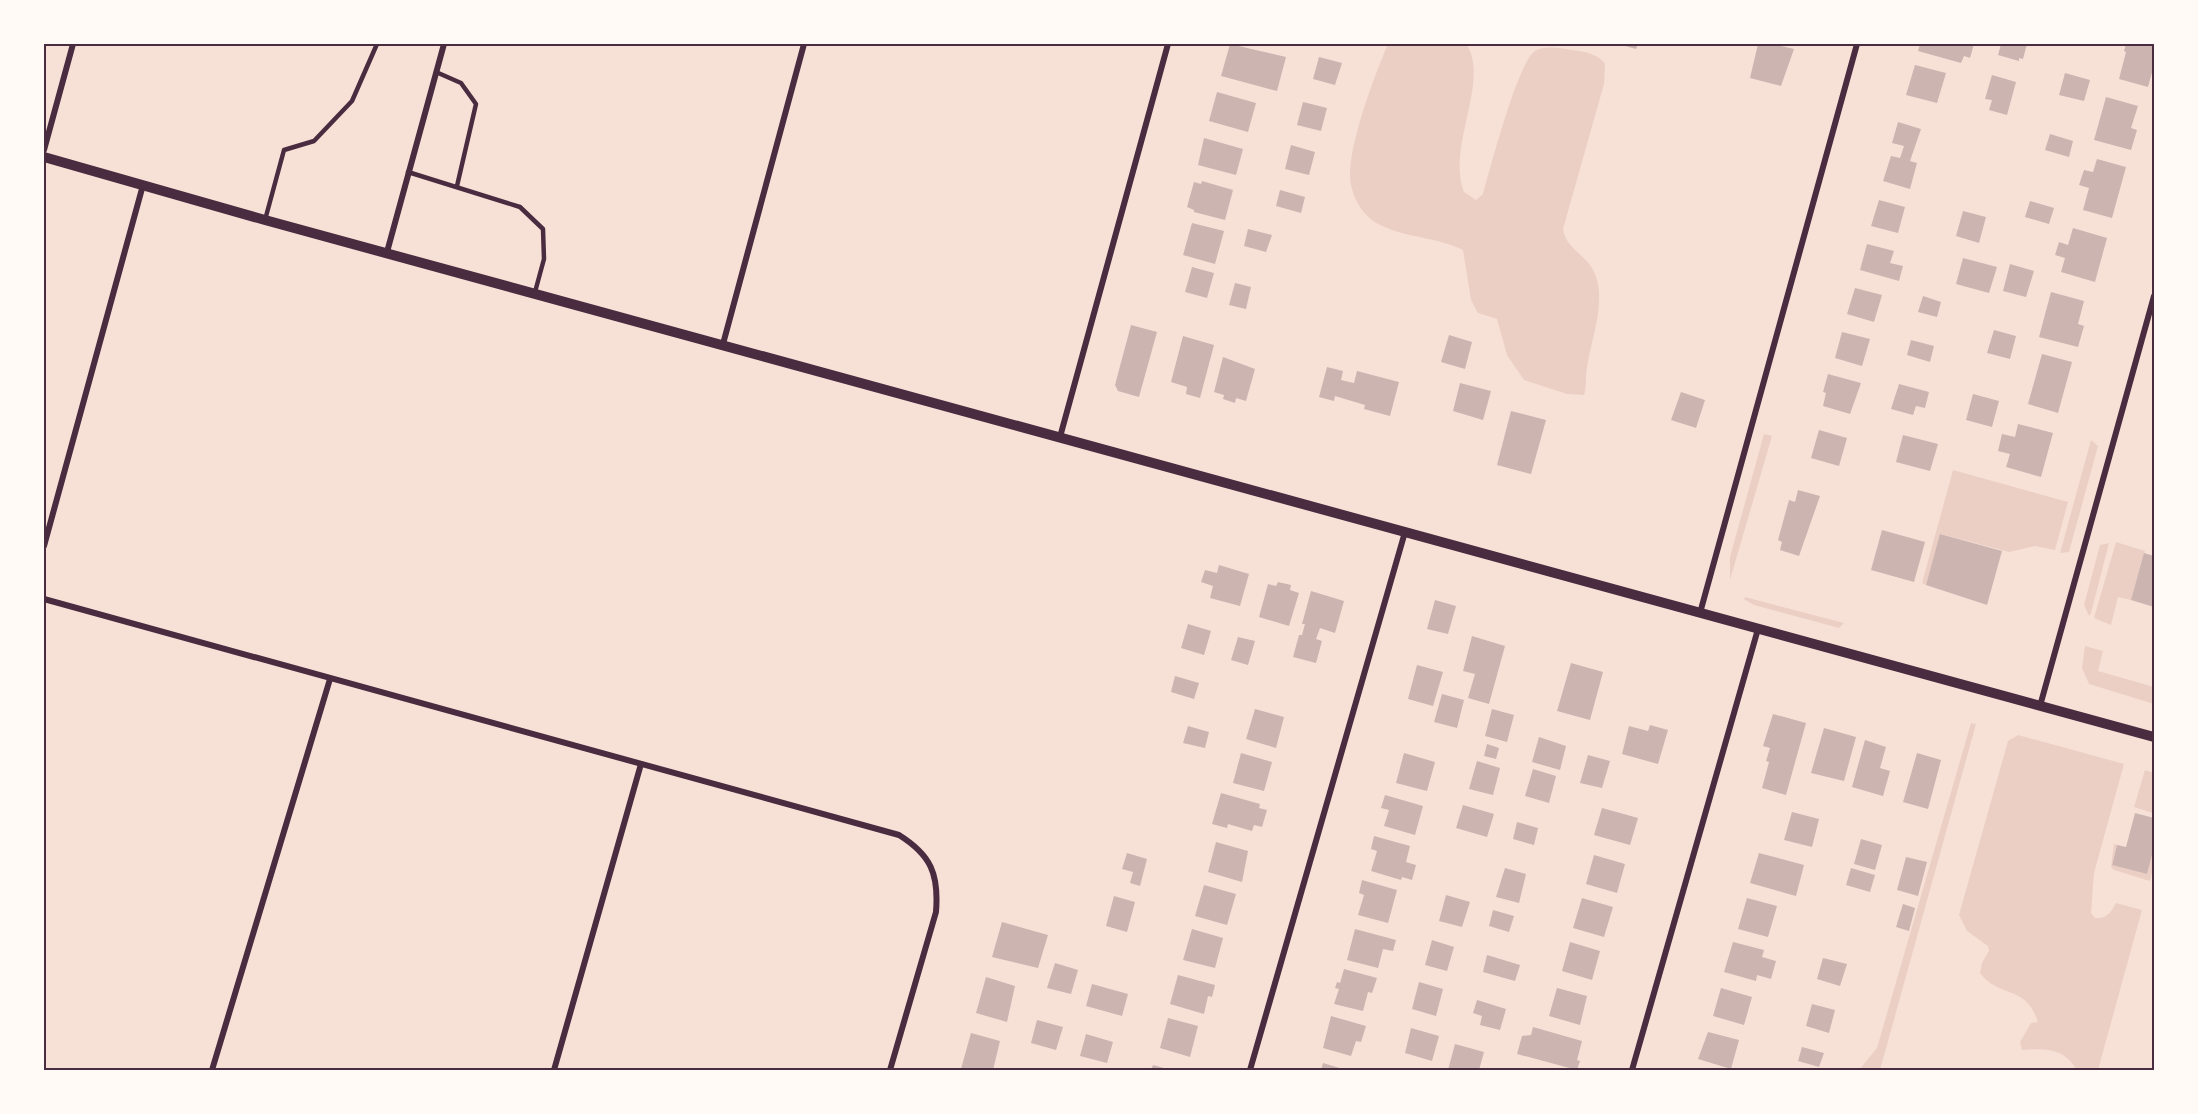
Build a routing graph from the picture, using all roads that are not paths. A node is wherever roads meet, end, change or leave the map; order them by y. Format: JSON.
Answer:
{"nodes":[{"id":1,"x":73,"y":44,"type":"edge"},
{"id":2,"x":377,"y":44,"type":"edge"},
{"id":3,"x":444,"y":44,"type":"edge"},
{"id":4,"x":804,"y":44,"type":"edge"},
{"id":5,"x":1168,"y":44,"type":"edge"},
{"id":6,"x":1857,"y":44,"type":"edge"},
{"id":7,"x":436,"y":72,"type":"junction"},
{"id":8,"x":44,"y":150,"type":"edge"},
{"id":9,"x":44,"y":157,"type":"edge"},
{"id":10,"x":408,"y":172,"type":"junction"},
{"id":11,"x":143,"y":185,"type":"junction"},
{"id":12,"x":457,"y":186,"type":"junction"},
{"id":13,"x":265,"y":220,"type":"junction"},
{"id":14,"x":387,"y":252,"type":"junction"},
{"id":15,"x":535,"y":292,"type":"junction"},
{"id":16,"x":2154,"y":296,"type":"edge"},
{"id":17,"x":723,"y":344,"type":"junction"},
{"id":18,"x":1060,"y":437,"type":"junction"},
{"id":19,"x":1405,"y":532,"type":"junction"},
{"id":20,"x":44,"y":546,"type":"edge"},
{"id":21,"x":44,"y":599,"type":"edge"},
{"id":22,"x":1700,"y":613,"type":"junction"},
{"id":23,"x":1758,"y":629,"type":"junction"},
{"id":24,"x":330,"y":679,"type":"junction"},
{"id":25,"x":2040,"y":706,"type":"junction"},
{"id":26,"x":2154,"y":737,"type":"edge"},
{"id":27,"x":641,"y":764,"type":"junction"},
{"id":28,"x":212,"y":1071,"type":"edge"},
{"id":29,"x":554,"y":1071,"type":"edge"},
{"id":30,"x":890,"y":1071,"type":"edge"},
{"id":31,"x":1250,"y":1071,"type":"edge"},
{"id":32,"x":1632,"y":1071,"type":"edge"}],
"edges":[{"from":1,"to":8,"type":"street"},
{"from":2,"to":13,"type":"lane"},
{"from":3,"to":7,"type":"street"},
{"from":4,"to":17,"type":"street"},
{"from":5,"to":18,"type":"street"},
{"from":6,"to":22,"type":"street"},
{"from":7,"to":10,"type":"street"},
{"from":7,"to":12,"type":"lane"},
{"from":9,"to":11,"type":"street"},
{"from":10,"to":12,"type":"lane"},
{"from":10,"to":14,"type":"street"},
{"from":11,"to":13,"type":"street"},
{"from":11,"to":20,"type":"street"},
{"from":12,"to":15,"type":"lane"},
{"from":13,"to":14,"type":"street"},
{"from":14,"to":15,"type":"street"},
{"from":15,"to":17,"type":"street"},
{"from":16,"to":25,"type":"street"},
{"from":17,"to":18,"type":"street"},
{"from":18,"to":19,"type":"street"},
{"from":19,"to":22,"type":"street"},
{"from":19,"to":31,"type":"street"},
{"from":21,"to":24,"type":"street"},
{"from":22,"to":23,"type":"street"},
{"from":23,"to":25,"type":"street"},
{"from":23,"to":32,"type":"street"},
{"from":24,"to":27,"type":"street"},
{"from":24,"to":28,"type":"street"},
{"from":25,"to":26,"type":"street"},
{"from":27,"to":29,"type":"street"},
{"from":27,"to":30,"type":"street"}]}
